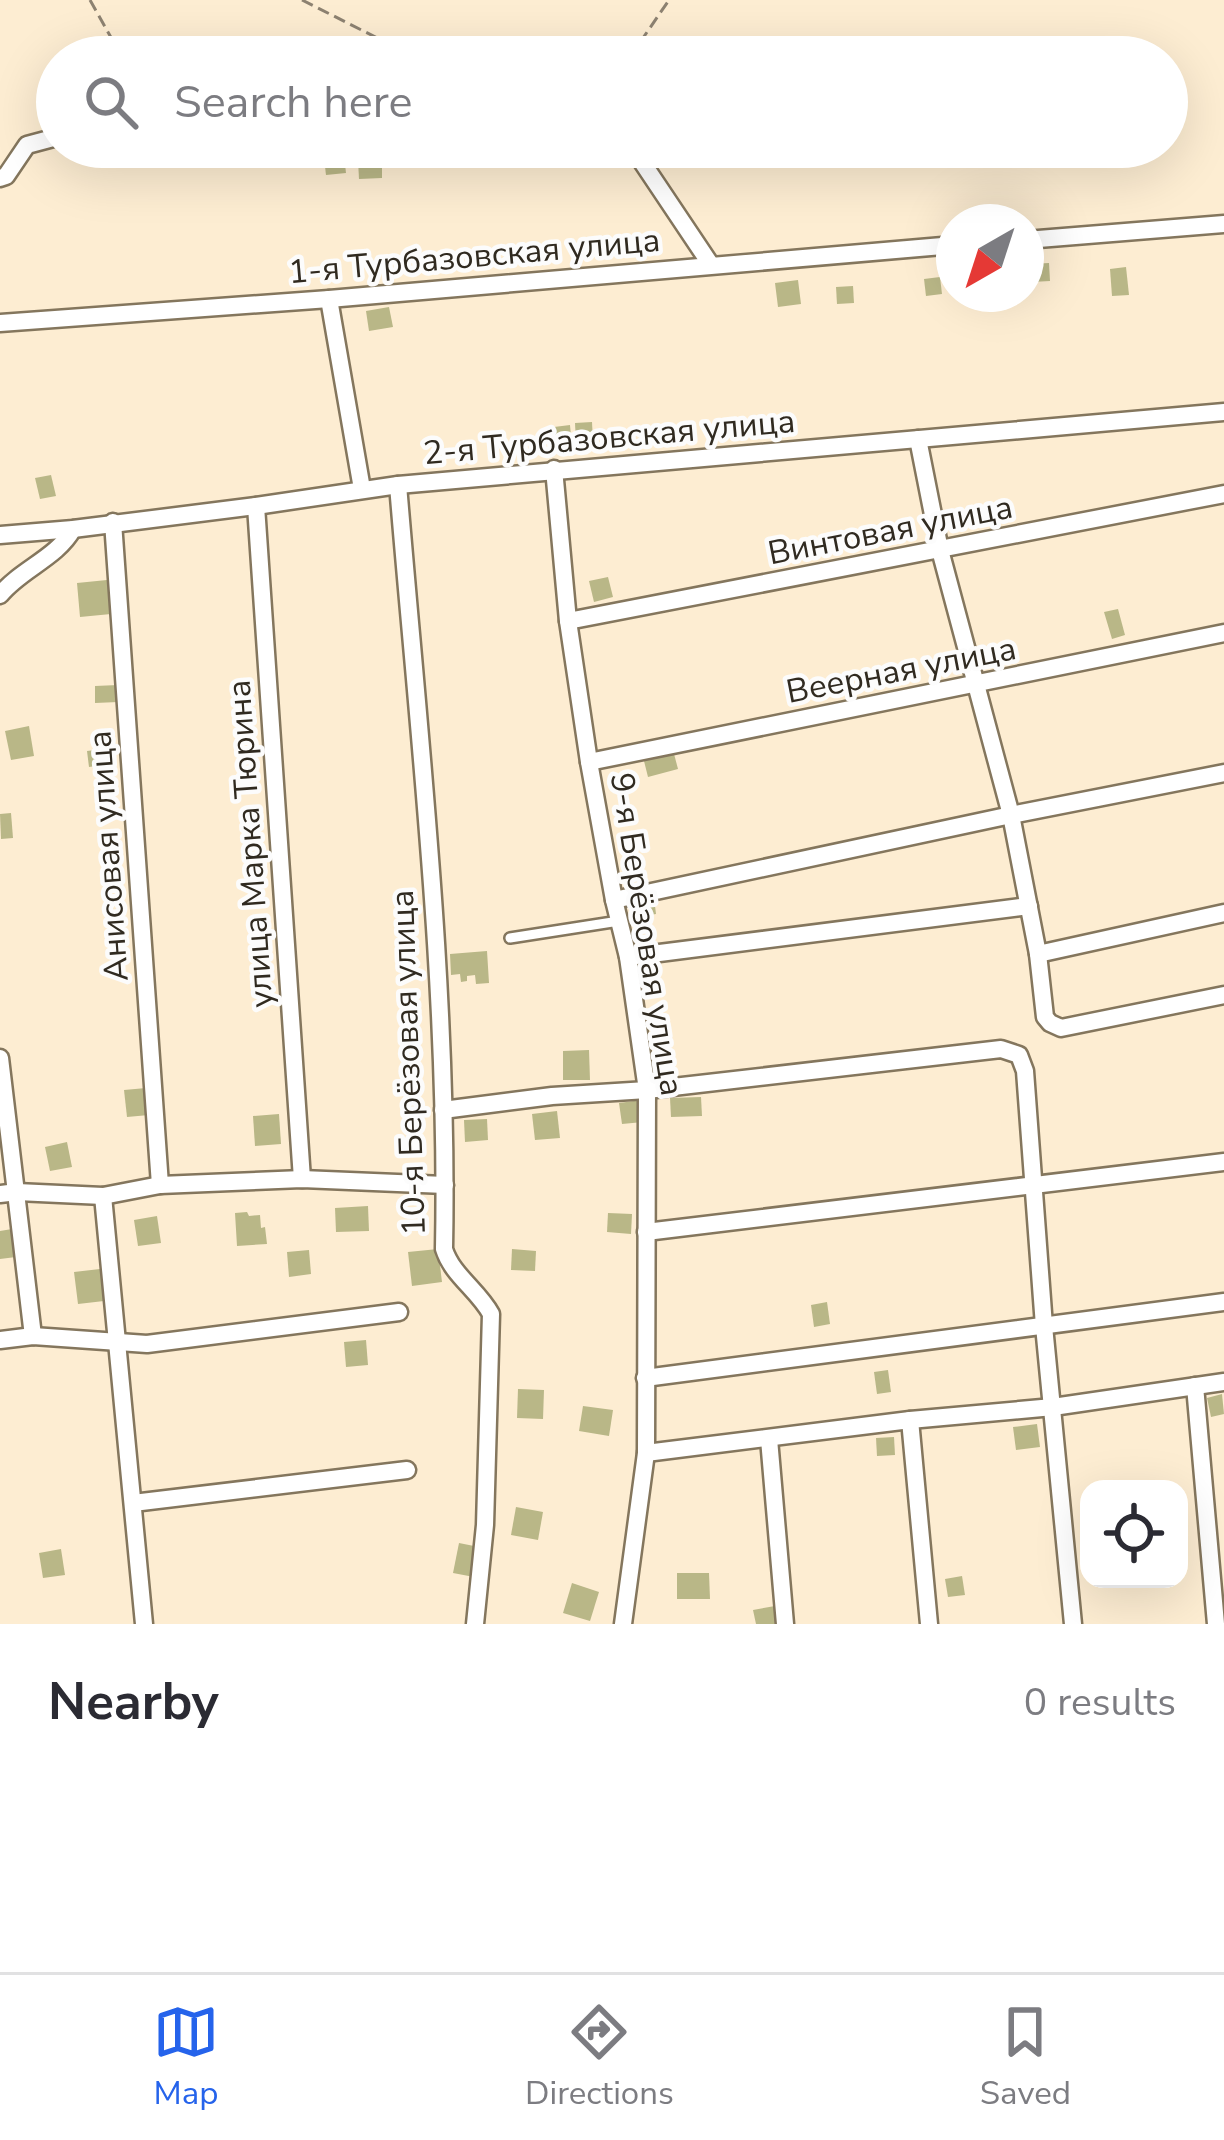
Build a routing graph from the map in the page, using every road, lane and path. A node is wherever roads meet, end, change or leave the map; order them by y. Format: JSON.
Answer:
{"nodes":[{"id":1,"x":90,"y":0,"type":"edge"},
{"id":2,"x":302,"y":0,"type":"edge"},
{"id":3,"x":669,"y":0,"type":"edge"},
{"id":4,"x":110,"y":36,"type":"edge"},
{"id":5,"x":373,"y":36,"type":"edge"},
{"id":6,"x":644,"y":36,"type":"edge"},
{"id":7,"x":36,"y":143,"type":"edge"},
{"id":8,"x":646,"y":168,"type":"edge"},
{"id":9,"x":0,"y":178,"type":"edge"},
{"id":10,"x":1224,"y":224,"type":"edge"},
{"id":11,"x":1044,"y":239,"type":"edge"},
{"id":12,"x":936,"y":246,"type":"edge"},
{"id":13,"x":710,"y":265,"type":"junction"},
{"id":14,"x":329,"y":299,"type":"junction"},
{"id":15,"x":0,"y":323,"type":"edge"},
{"id":16,"x":1224,"y":412,"type":"edge"},
{"id":17,"x":918,"y":440,"type":"junction"},
{"id":18,"x":554,"y":470,"type":"junction"},
{"id":19,"x":398,"y":485,"type":"junction"},
{"id":20,"x":362,"y":489,"type":"junction"},
{"id":21,"x":1224,"y":494,"type":"edge"},
{"id":22,"x":256,"y":506,"type":"junction"},
{"id":23,"x":113,"y":522,"type":"junction"},
{"id":24,"x":73,"y":529,"type":"junction"},
{"id":25,"x":0,"y":535,"type":"edge"},
{"id":26,"x":940,"y":550,"type":"junction"},
{"id":27,"x":0,"y":596,"type":"edge"},
{"id":28,"x":568,"y":621,"type":"junction"},
{"id":29,"x":1224,"y":633,"type":"edge"},
{"id":30,"x":977,"y":685,"type":"junction"},
{"id":31,"x":589,"y":762,"type":"junction"},
{"id":32,"x":1224,"y":773,"type":"edge"},
{"id":33,"x":1011,"y":815,"type":"junction"},
{"id":34,"x":614,"y":900,"type":"junction"},
{"id":35,"x":1029,"y":906,"type":"junction"},
{"id":36,"x":1224,"y":913,"type":"edge"},
{"id":37,"x":620,"y":921,"type":"junction"},
{"id":38,"x":510,"y":938,"type":"dead end"},
{"id":39,"x":1038,"y":954,"type":"junction"},
{"id":40,"x":628,"y":957,"type":"junction"},
{"id":41,"x":1224,"y":994,"type":"edge"},
{"id":42,"x":0,"y":1058,"type":"edge"},
{"id":43,"x":647,"y":1090,"type":"junction"},
{"id":44,"x":443,"y":1110,"type":"junction"},
{"id":45,"x":1224,"y":1162,"type":"edge"},
{"id":46,"x":302,"y":1179,"type":"junction"},
{"id":47,"x":160,"y":1185,"type":"junction"},
{"id":48,"x":446,"y":1185,"type":"junction"},
{"id":49,"x":1034,"y":1187,"type":"junction"},
{"id":50,"x":9,"y":1193,"type":"edge"},
{"id":51,"x":103,"y":1196,"type":"junction"},
{"id":52,"x":646,"y":1232,"type":"junction"},
{"id":53,"x":1224,"y":1302,"type":"edge"},
{"id":54,"x":399,"y":1312,"type":"dead end"},
{"id":55,"x":1044,"y":1327,"type":"junction"},
{"id":56,"x":33,"y":1336,"type":"junction"},
{"id":57,"x":0,"y":1340,"type":"edge"},
{"id":58,"x":118,"y":1342,"type":"junction"},
{"id":59,"x":645,"y":1378,"type":"junction"},
{"id":60,"x":1224,"y":1382,"type":"edge"},
{"id":61,"x":1195,"y":1386,"type":"junction"},
{"id":62,"x":1054,"y":1407,"type":"junction"},
{"id":63,"x":910,"y":1420,"type":"junction"},
{"id":64,"x":769,"y":1439,"type":"junction"},
{"id":65,"x":646,"y":1453,"type":"junction"},
{"id":66,"x":407,"y":1470,"type":"dead end"},
{"id":67,"x":133,"y":1503,"type":"junction"},
{"id":68,"x":144,"y":1624,"type":"edge"},
{"id":69,"x":475,"y":1624,"type":"edge"},
{"id":70,"x":622,"y":1624,"type":"edge"},
{"id":71,"x":785,"y":1624,"type":"edge"},
{"id":72,"x":929,"y":1624,"type":"edge"},
{"id":73,"x":1072,"y":1624,"type":"edge"},
{"id":74,"x":1216,"y":1624,"type":"edge"}],
"edges":[{"from":1,"to":4,"type":"path"},
{"from":2,"to":5,"type":"path"},
{"from":3,"to":6,"type":"path"},
{"from":7,"to":9,"type":"street"},
{"from":8,"to":13,"type":"street"},
{"from":10,"to":11,"type":"street"},
{"from":12,"to":13,"type":"street","name":"1-я Турбазовская улица"},
{"from":13,"to":14,"type":"street","name":"1-я Турбазовская улица"},
{"from":14,"to":15,"type":"street","name":"1-я Турбазовская улица"},
{"from":14,"to":20,"type":"street"},
{"from":16,"to":17,"type":"street","name":"2-я Турбазовская улица"},
{"from":17,"to":18,"type":"street","name":"2-я Турбазовская улица"},
{"from":17,"to":26,"type":"street"},
{"from":18,"to":19,"type":"street","name":"2-я Турбазовская улица"},
{"from":18,"to":28,"type":"street","name":"9-я Берёзовая улица"},
{"from":19,"to":20,"type":"street","name":"2-я Турбазовская улица"},
{"from":19,"to":44,"type":"street","name":"10-я Берёзовая улица"},
{"from":20,"to":22,"type":"street","name":"2-я Турбазовская улица"},
{"from":21,"to":26,"type":"street","name":"Винтовая улица"},
{"from":22,"to":23,"type":"street","name":"2-я Турбазовская улица"},
{"from":22,"to":46,"type":"street","name":"улица Марка Тюрина"},
{"from":23,"to":24,"type":"street","name":"2-я Турбазовская улица"},
{"from":23,"to":47,"type":"street","name":"Анисовая улица"},
{"from":24,"to":25,"type":"street","name":"2-я Турбазовская улица"},
{"from":24,"to":27,"type":"street"},
{"from":26,"to":28,"type":"street","name":"Винтовая улица"},
{"from":26,"to":30,"type":"street"},
{"from":28,"to":31,"type":"street","name":"9-я Берёзовая улица"},
{"from":29,"to":30,"type":"street","name":"Веерная улица"},
{"from":30,"to":31,"type":"street","name":"Веерная улица"},
{"from":30,"to":33,"type":"street"},
{"from":31,"to":34,"type":"street","name":"9-я Берёзовая улица"},
{"from":32,"to":33,"type":"street"},
{"from":33,"to":34,"type":"street"},
{"from":33,"to":35,"type":"street"},
{"from":34,"to":37,"type":"street","name":"9-я Берёзовая улица"},
{"from":35,"to":39,"type":"street"},
{"from":35,"to":40,"type":"street"},
{"from":36,"to":39,"type":"street"},
{"from":37,"to":38,"type":"lane"},
{"from":37,"to":40,"type":"street","name":"9-я Берёзовая улица"},
{"from":39,"to":41,"type":"street"},
{"from":40,"to":43,"type":"street","name":"9-я Берёзовая улица"},
{"from":42,"to":50,"type":"street"},
{"from":43,"to":44,"type":"street"},
{"from":43,"to":49,"type":"street"},
{"from":43,"to":52,"type":"street","name":"9-я Берёзовая улица"},
{"from":44,"to":48,"type":"street","name":"10-я Берёзовая улица"},
{"from":45,"to":49,"type":"street"},
{"from":46,"to":47,"type":"street"},
{"from":46,"to":48,"type":"street"},
{"from":47,"to":51,"type":"street"},
{"from":48,"to":69,"type":"street","name":"10-я Берёзовая улица"},
{"from":49,"to":52,"type":"street"},
{"from":49,"to":55,"type":"street"},
{"from":50,"to":51,"type":"street"},
{"from":50,"to":56,"type":"street"},
{"from":51,"to":58,"type":"street"},
{"from":52,"to":59,"type":"street","name":"9-я Берёзовая улица"},
{"from":53,"to":55,"type":"street"},
{"from":54,"to":58,"type":"street"},
{"from":55,"to":59,"type":"street"},
{"from":55,"to":62,"type":"street"},
{"from":56,"to":57,"type":"street"},
{"from":56,"to":58,"type":"street"},
{"from":58,"to":67,"type":"street"},
{"from":59,"to":65,"type":"street","name":"9-я Берёзовая улица"},
{"from":60,"to":61,"type":"street"},
{"from":61,"to":62,"type":"street"},
{"from":61,"to":74,"type":"street"},
{"from":62,"to":63,"type":"street"},
{"from":62,"to":73,"type":"street"},
{"from":63,"to":64,"type":"street"},
{"from":63,"to":72,"type":"street"},
{"from":64,"to":65,"type":"street"},
{"from":64,"to":71,"type":"street"},
{"from":65,"to":70,"type":"street","name":"9-я Берёзовая улица"},
{"from":66,"to":67,"type":"street"},
{"from":67,"to":68,"type":"street"}]}
